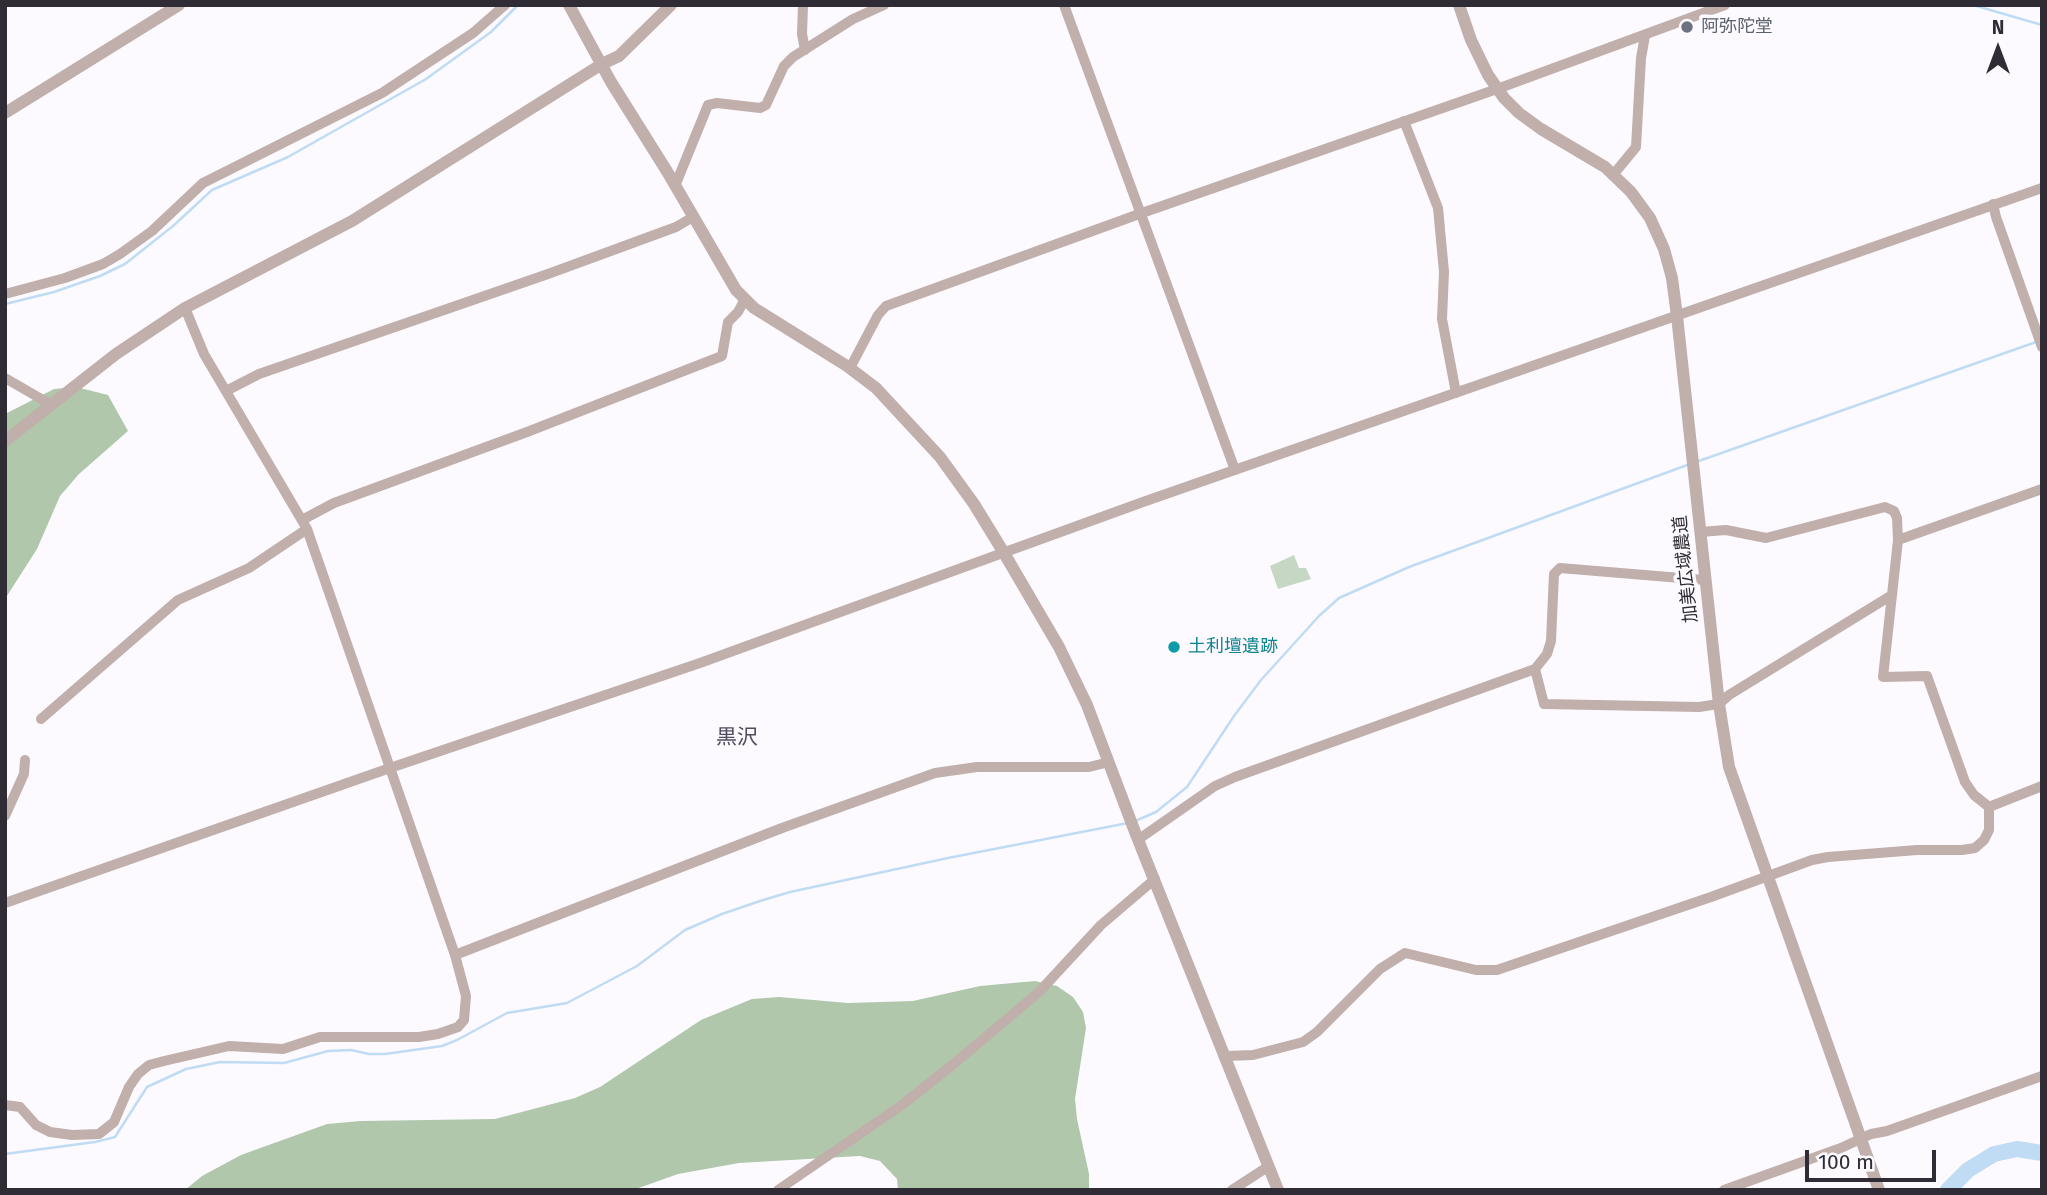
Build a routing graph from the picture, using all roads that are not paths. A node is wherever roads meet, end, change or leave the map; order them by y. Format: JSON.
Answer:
{"nodes":[{"id":1,"x":505,"y":5,"type":"edge"},
{"id":2,"x":569,"y":5,"type":"edge"},
{"id":3,"x":671,"y":5,"type":"edge"},
{"id":4,"x":803,"y":5,"type":"edge"},
{"id":5,"x":884,"y":5,"type":"edge"},
{"id":6,"x":1064,"y":5,"type":"edge"},
{"id":7,"x":1459,"y":5,"type":"edge"},
{"id":8,"x":1726,"y":5,"type":"edge"},
{"id":9,"x":172,"y":7,"type":"edge"},
{"id":10,"x":1645,"y":36,"type":"junction"},
{"id":11,"x":805,"y":50,"type":"junction"},
{"id":12,"x":602,"y":64,"type":"junction"},
{"id":13,"x":1497,"y":89,"type":"junction"},
{"id":14,"x":5,"y":113,"type":"edge"},
{"id":15,"x":1404,"y":121,"type":"junction"},
{"id":16,"x":1613,"y":175,"type":"junction"},
{"id":17,"x":675,"y":187,"type":"junction"},
{"id":18,"x":2042,"y":188,"type":"edge"},
{"id":19,"x":1993,"y":204,"type":"junction"},
{"id":20,"x":1142,"y":212,"type":"junction"},
{"id":21,"x":693,"y":217,"type":"junction"},
{"id":22,"x":5,"y":294,"type":"edge"},
{"id":23,"x":744,"y":299,"type":"junction"},
{"id":24,"x":186,"y":308,"type":"junction"},
{"id":25,"x":1678,"y":316,"type":"junction"},
{"id":26,"x":2042,"y":347,"type":"edge"},
{"id":27,"x":850,"y":368,"type":"junction"},
{"id":28,"x":5,"y":378,"type":"edge"},
{"id":29,"x":226,"y":391,"type":"junction"},
{"id":30,"x":1455,"y":393,"type":"junction"},
{"id":31,"x":50,"y":404,"type":"junction"},
{"id":32,"x":5,"y":441,"type":"edge"},
{"id":33,"x":1235,"y":470,"type":"junction"},
{"id":34,"x":2042,"y":489,"type":"edge"},
{"id":35,"x":304,"y":525,"type":"junction"},
{"id":36,"x":1700,"y":532,"type":"junction"},
{"id":37,"x":1898,"y":540,"type":"junction"},
{"id":38,"x":1004,"y":553,"type":"junction"},
{"id":39,"x":1705,"y":580,"type":"junction"},
{"id":40,"x":1892,"y":595,"type":"junction"},
{"id":41,"x":1535,"y":669,"type":"junction"},
{"id":42,"x":1719,"y":704,"type":"junction"},
{"id":43,"x":41,"y":719,"type":"dead end"},
{"id":44,"x":25,"y":760,"type":"dead end"},
{"id":45,"x":1109,"y":762,"type":"junction"},
{"id":46,"x":390,"y":768,"type":"junction"},
{"id":47,"x":2042,"y":786,"type":"edge"},
{"id":48,"x":1989,"y":807,"type":"junction"},
{"id":49,"x":5,"y":816,"type":"edge"},
{"id":50,"x":1137,"y":836,"type":"junction"},
{"id":51,"x":1769,"y":875,"type":"junction"},
{"id":52,"x":1156,"y":879,"type":"junction"},
{"id":53,"x":5,"y":903,"type":"edge"},
{"id":54,"x":456,"y":955,"type":"junction"},
{"id":55,"x":1226,"y":1056,"type":"junction"},
{"id":56,"x":2042,"y":1076,"type":"edge"},
{"id":57,"x":5,"y":1105,"type":"edge"},
{"id":58,"x":1862,"y":1139,"type":"junction"},
{"id":59,"x":1269,"y":1166,"type":"junction"},
{"id":60,"x":778,"y":1190,"type":"edge"},
{"id":61,"x":1232,"y":1190,"type":"edge"},
{"id":62,"x":1278,"y":1190,"type":"edge"},
{"id":63,"x":1724,"y":1190,"type":"edge"},
{"id":64,"x":1880,"y":1190,"type":"edge"}],
"edges":[{"from":1,"to":22,"type":"street"},
{"from":2,"to":12,"type":"street"},
{"from":3,"to":12,"type":"street"},
{"from":4,"to":11,"type":"street"},
{"from":5,"to":11,"type":"street"},
{"from":6,"to":20,"type":"street"},
{"from":7,"to":13,"type":"street","name":"加美広域農道"},
{"from":8,"to":10,"type":"street"},
{"from":9,"to":14,"type":"street"},
{"from":10,"to":13,"type":"street"},
{"from":10,"to":16,"type":"street"},
{"from":11,"to":17,"type":"street"},
{"from":12,"to":17,"type":"street"},
{"from":12,"to":24,"type":"street"},
{"from":13,"to":15,"type":"street"},
{"from":13,"to":16,"type":"street","name":"加美広域農道"},
{"from":15,"to":20,"type":"street"},
{"from":15,"to":30,"type":"street"},
{"from":16,"to":25,"type":"street","name":"加美広域農道"},
{"from":17,"to":21,"type":"street"},
{"from":18,"to":19,"type":"street"},
{"from":19,"to":25,"type":"street"},
{"from":19,"to":26,"type":"street"},
{"from":20,"to":27,"type":"street"},
{"from":20,"to":33,"type":"street"},
{"from":21,"to":23,"type":"street"},
{"from":21,"to":29,"type":"street"},
{"from":23,"to":27,"type":"street"},
{"from":23,"to":35,"type":"street"},
{"from":24,"to":29,"type":"street"},
{"from":24,"to":31,"type":"street"},
{"from":25,"to":30,"type":"street"},
{"from":25,"to":36,"type":"street","name":"加美広域農道"},
{"from":27,"to":38,"type":"street"},
{"from":28,"to":31,"type":"street"},
{"from":29,"to":35,"type":"street"},
{"from":30,"to":33,"type":"street"},
{"from":31,"to":32,"type":"street"},
{"from":33,"to":38,"type":"street"},
{"from":34,"to":37,"type":"street"},
{"from":35,"to":43,"type":"street"},
{"from":35,"to":46,"type":"street"},
{"from":36,"to":37,"type":"street"},
{"from":36,"to":39,"type":"street","name":"加美広域農道"},
{"from":37,"to":40,"type":"street"},
{"from":38,"to":45,"type":"street"},
{"from":38,"to":46,"type":"street"},
{"from":39,"to":41,"type":"street"},
{"from":39,"to":42,"type":"street","name":"加美広域農道"},
{"from":40,"to":42,"type":"street"},
{"from":40,"to":48,"type":"street"},
{"from":41,"to":42,"type":"street"},
{"from":41,"to":50,"type":"street"},
{"from":42,"to":51,"type":"street","name":"加美広域農道"},
{"from":44,"to":49,"type":"street"},
{"from":45,"to":50,"type":"street"},
{"from":45,"to":54,"type":"street"},
{"from":46,"to":53,"type":"street"},
{"from":46,"to":54,"type":"street"},
{"from":47,"to":48,"type":"street"},
{"from":48,"to":51,"type":"street"},
{"from":50,"to":52,"type":"street"},
{"from":51,"to":55,"type":"street"},
{"from":51,"to":58,"type":"street","name":"加美広域農道"},
{"from":52,"to":55,"type":"street"},
{"from":52,"to":60,"type":"street"},
{"from":54,"to":57,"type":"street"},
{"from":55,"to":59,"type":"street"},
{"from":56,"to":58,"type":"street"},
{"from":58,"to":63,"type":"street"},
{"from":58,"to":64,"type":"street","name":"加美広域農道"},
{"from":59,"to":61,"type":"street"},
{"from":59,"to":62,"type":"street"}]}
